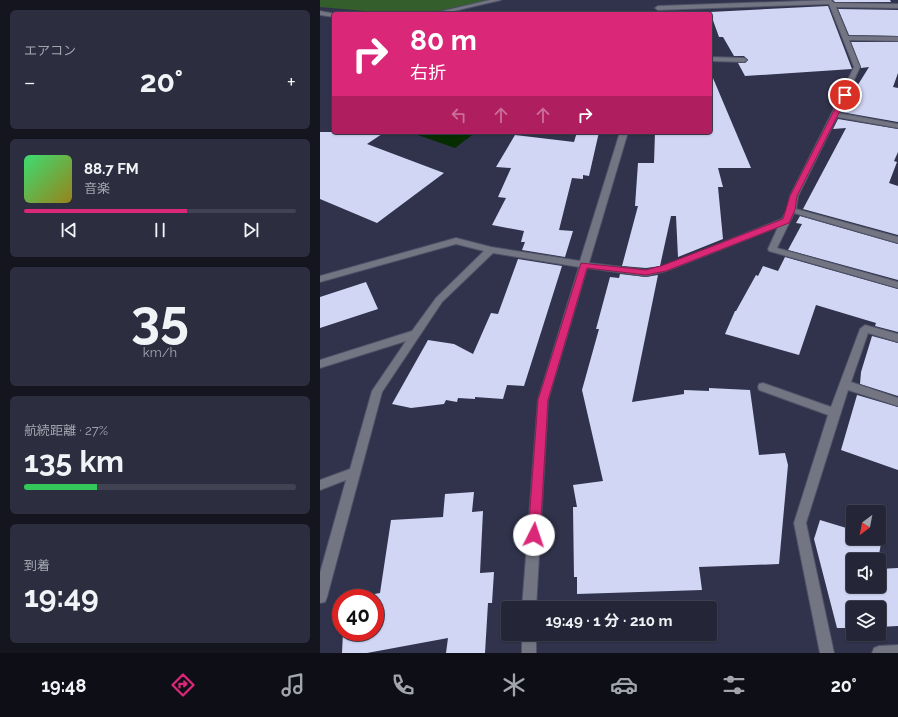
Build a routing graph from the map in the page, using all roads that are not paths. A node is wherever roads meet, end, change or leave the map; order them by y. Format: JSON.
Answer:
{"nodes":[{"id":1,"x":498,"y":0,"type":"edge"},
{"id":2,"x":660,"y":0,"type":"edge"},
{"id":3,"x":831,"y":2,"type":"edge"},
{"id":4,"x":898,"y":6,"type":"edge"},
{"id":5,"x":657,"y":11,"type":"edge"},
{"id":6,"x":442,"y":12,"type":"edge"},
{"id":7,"x":320,"y":13,"type":"edge"},
{"id":8,"x":332,"y":15,"type":"edge"},
{"id":9,"x":845,"y":38,"type":"junction"},
{"id":10,"x":898,"y":39,"type":"edge"},
{"id":11,"x":712,"y":59,"type":"edge"},
{"id":12,"x":744,"y":60,"type":"dead end"},
{"id":13,"x":836,"y":115,"type":"junction"},
{"id":14,"x":898,"y":126,"type":"edge"},
{"id":15,"x":623,"y":134,"type":"edge"},
{"id":16,"x":791,"y":210,"type":"junction"},
{"id":17,"x":786,"y":221,"type":"junction"},
{"id":18,"x":898,"y":240,"type":"edge"},
{"id":19,"x":491,"y":250,"type":"junction"},
{"id":20,"x":584,"y":265,"type":"junction"},
{"id":21,"x":320,"y":279,"type":"edge"},
{"id":22,"x":898,"y":285,"type":"edge"},
{"id":23,"x":416,"y":334,"type":"junction"},
{"id":24,"x":898,"y":338,"type":"edge"},
{"id":25,"x":320,"y":364,"type":"edge"},
{"id":26,"x":846,"y":385,"type":"junction"},
{"id":27,"x":763,"y":387,"type":"dead end"},
{"id":28,"x":898,"y":402,"type":"edge"},
{"id":29,"x":834,"y":413,"type":"junction"},
{"id":30,"x":355,"y":472,"type":"junction"},
{"id":31,"x":320,"y":485,"type":"edge"},
{"id":32,"x":320,"y":597,"type":"edge"},
{"id":33,"x":529,"y":601,"type":"edge"},
{"id":34,"x":529,"y":641,"type":"edge"},
{"id":35,"x":898,"y":652,"type":"edge"},
{"id":36,"x":529,"y":653,"type":"edge"},
{"id":37,"x":827,"y":653,"type":"edge"},
{"id":38,"x":879,"y":653,"type":"edge"}],
"edges":[{"from":1,"to":6,"type":"street"},
{"from":2,"to":5,"type":"street"},
{"from":3,"to":4,"type":"street"},
{"from":3,"to":5,"type":"street"},
{"from":3,"to":9,"type":"street"},
{"from":7,"to":8,"type":"street"},
{"from":9,"to":10,"type":"street"},
{"from":9,"to":13,"type":"street"},
{"from":11,"to":12,"type":"street"},
{"from":13,"to":14,"type":"street"},
{"from":13,"to":16,"type":"street"},
{"from":15,"to":20,"type":"street"},
{"from":16,"to":17,"type":"street"},
{"from":16,"to":18,"type":"street"},
{"from":17,"to":20,"type":"street"},
{"from":17,"to":22,"type":"street"},
{"from":19,"to":20,"type":"street"},
{"from":19,"to":21,"type":"street"},
{"from":19,"to":23,"type":"street"},
{"from":20,"to":33,"type":"street"},
{"from":23,"to":25,"type":"street"},
{"from":23,"to":30,"type":"street"},
{"from":24,"to":26,"type":"street"},
{"from":26,"to":28,"type":"street"},
{"from":26,"to":29,"type":"street"},
{"from":27,"to":29,"type":"street"},
{"from":29,"to":37,"type":"street"},
{"from":30,"to":31,"type":"street"},
{"from":30,"to":32,"type":"street"},
{"from":34,"to":36,"type":"street"},
{"from":35,"to":38,"type":"street"}]}
